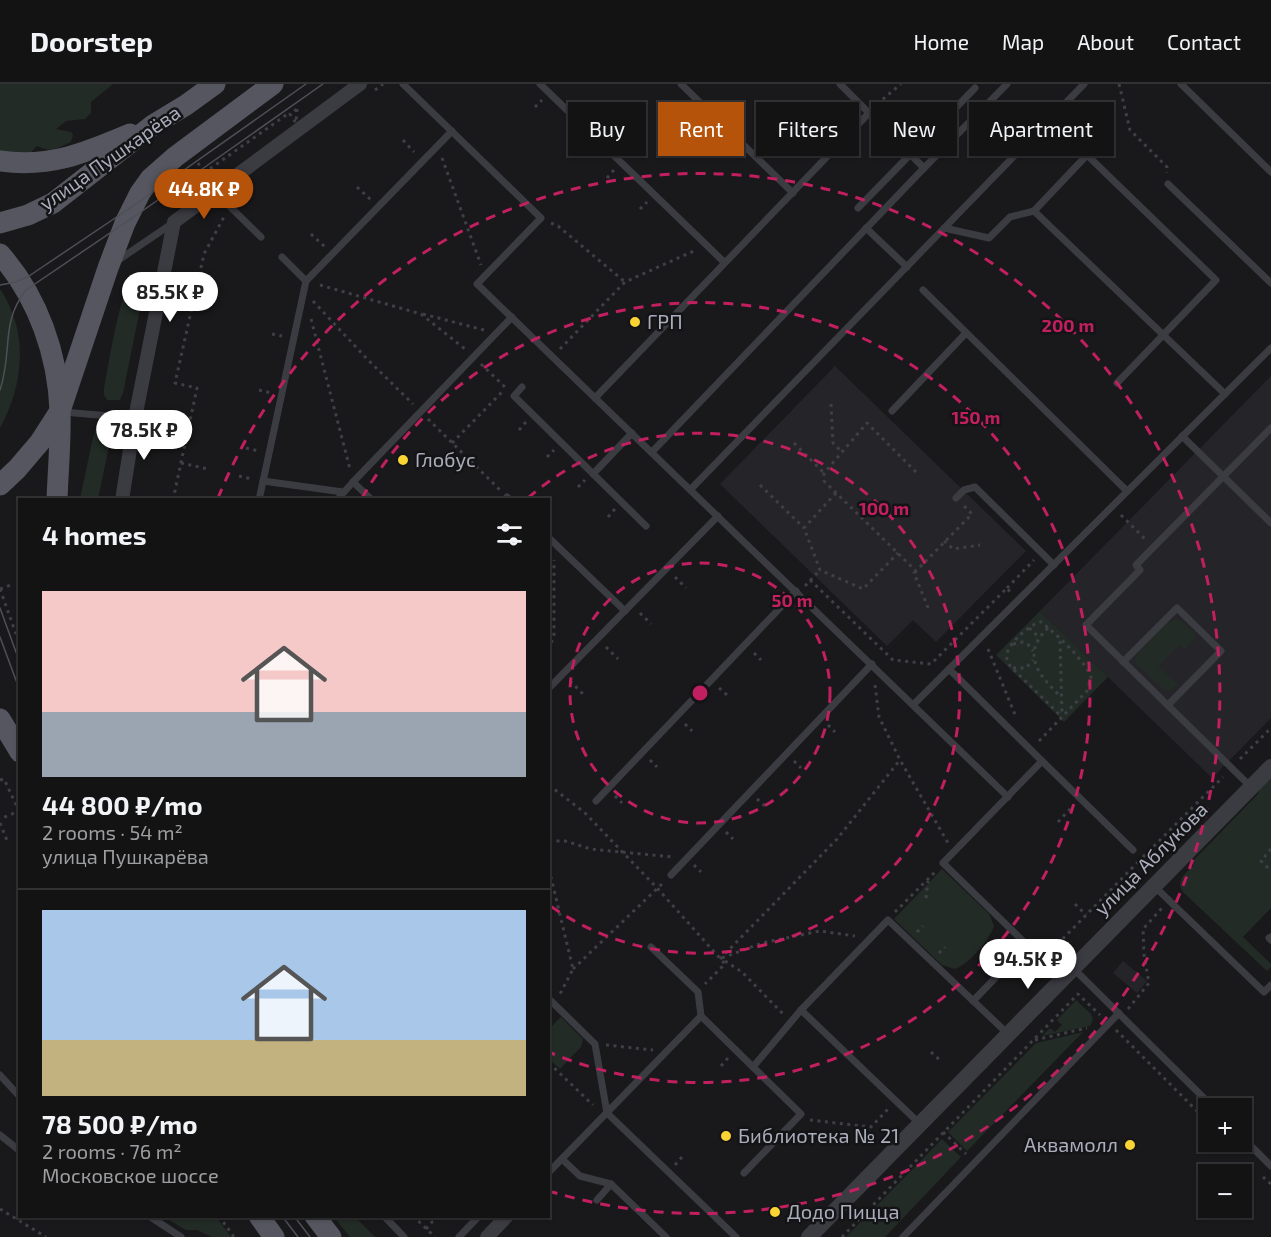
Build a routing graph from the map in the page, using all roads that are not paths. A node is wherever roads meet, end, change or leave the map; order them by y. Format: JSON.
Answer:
{"nodes":[{"id":1,"x":215,"y":84,"type":"edge"},
{"id":2,"x":273,"y":84,"type":"edge"},
{"id":3,"x":360,"y":84,"type":"edge"},
{"id":4,"x":403,"y":84,"type":"edge"},
{"id":5,"x":540,"y":84,"type":"edge"},
{"id":6,"x":681,"y":84,"type":"edge"},
{"id":7,"x":840,"y":84,"type":"edge"},
{"id":8,"x":1007,"y":84,"type":"edge"},
{"id":9,"x":1084,"y":84,"type":"edge"},
{"id":10,"x":1181,"y":84,"type":"edge"},
{"id":11,"x":975,"y":88,"type":"dead end"},
{"id":12,"x":957,"y":106,"type":"edge"},
{"id":13,"x":153,"y":125,"type":"junction"},
{"id":14,"x":452,"y":131,"type":"junction"},
{"id":15,"x":908,"y":156,"type":"edge"},
{"id":16,"x":912,"y":156,"type":"edge"},
{"id":17,"x":0,"y":161,"type":"edge"},
{"id":18,"x":924,"y":168,"type":"junction"},
{"id":19,"x":1271,"y":172,"type":"edge"},
{"id":20,"x":1168,"y":183,"type":"road end"},
{"id":21,"x":215,"y":192,"type":"junction"},
{"id":22,"x":793,"y":193,"type":"junction"},
{"id":23,"x":858,"y":208,"type":"dead end"},
{"id":24,"x":1034,"y":211,"type":"junction"},
{"id":25,"x":174,"y":222,"type":"junction"},
{"id":26,"x":0,"y":223,"type":"edge"},
{"id":27,"x":866,"y":228,"type":"junction"},
{"id":28,"x":944,"y":228,"type":"junction"},
{"id":29,"x":261,"y":237,"type":"dead end"},
{"id":30,"x":0,"y":254,"type":"edge"},
{"id":31,"x":282,"y":257,"type":"dead end"},
{"id":32,"x":724,"y":262,"type":"junction"},
{"id":33,"x":907,"y":267,"type":"junction"},
{"id":34,"x":108,"y":268,"type":"junction"},
{"id":35,"x":306,"y":280,"type":"junction"},
{"id":36,"x":1271,"y":283,"type":"edge"},
{"id":37,"x":923,"y":290,"type":"dead end"},
{"id":38,"x":512,"y":317,"type":"junction"},
{"id":39,"x":966,"y":333,"type":"junction"},
{"id":40,"x":1163,"y":334,"type":"junction"},
{"id":41,"x":1271,"y":348,"type":"edge"},
{"id":42,"x":1117,"y":383,"type":"dead end"},
{"id":43,"x":522,"y":387,"type":"dead end"},
{"id":44,"x":1225,"y":394,"type":"junction"},
{"id":45,"x":595,"y":398,"type":"junction"},
{"id":46,"x":60,"y":411,"type":"junction"},
{"id":47,"x":892,"y":411,"type":"dead end"},
{"id":48,"x":135,"y":418,"type":"junction"},
{"id":49,"x":1271,"y":428,"type":"edge"},
{"id":50,"x":632,"y":433,"type":"junction"},
{"id":51,"x":1182,"y":436,"type":"junction"},
{"id":52,"x":652,"y":452,"type":"junction"},
{"id":53,"x":593,"y":474,"type":"junction"},
{"id":54,"x":1223,"y":476,"type":"junction"},
{"id":55,"x":263,"y":481,"type":"junction"},
{"id":56,"x":354,"y":482,"type":"junction"},
{"id":57,"x":0,"y":485,"type":"edge"},
{"id":58,"x":691,"y":489,"type":"junction"},
{"id":59,"x":1127,"y":491,"type":"junction"},
{"id":60,"x":344,"y":492,"type":"junction"},
{"id":61,"x":57,"y":498,"type":"edge"},
{"id":62,"x":122,"y":498,"type":"edge"},
{"id":63,"x":259,"y":498,"type":"edge"},
{"id":64,"x":339,"y":498,"type":"edge"},
{"id":65,"x":370,"y":498,"type":"edge"},
{"id":66,"x":956,"y":498,"type":"road end"},
{"id":67,"x":718,"y":516,"type":"junction"},
{"id":68,"x":1271,"y":523,"type":"edge"},
{"id":69,"x":646,"y":526,"type":"dead end"},
{"id":70,"x":552,"y":540,"type":"edge"},
{"id":71,"x":1054,"y":565,"type":"junction"},
{"id":72,"x":797,"y":592,"type":"junction"},
{"id":73,"x":628,"y":608,"type":"junction"},
{"id":74,"x":1123,"y":662,"type":"junction"},
{"id":75,"x":872,"y":664,"type":"junction"},
{"id":76,"x":949,"y":669,"type":"junction"},
{"id":77,"x":550,"y":674,"type":"edge"},
{"id":78,"x":556,"y":681,"type":"junction"},
{"id":79,"x":550,"y":687,"type":"edge"},
{"id":80,"x":914,"y":704,"type":"junction"},
{"id":81,"x":1168,"y":705,"type":"junction"},
{"id":82,"x":0,"y":719,"type":"edge"},
{"id":83,"x":18,"y":749,"type":"edge"},
{"id":84,"x":1042,"y":761,"type":"junction"},
{"id":85,"x":1271,"y":767,"type":"edge"},
{"id":86,"x":1251,"y":787,"type":"junction"},
{"id":87,"x":1008,"y":797,"type":"junction"},
{"id":88,"x":596,"y":801,"type":"dead end"},
{"id":89,"x":1132,"y":850,"type":"road end"},
{"id":90,"x":671,"y":874,"type":"road end"},
{"id":91,"x":1154,"y":886,"type":"junction"},
{"id":92,"x":651,"y":947,"type":"dead end"},
{"id":93,"x":1073,"y":968,"type":"junction"},
{"id":94,"x":1271,"y":985,"type":"edge"},
{"id":95,"x":550,"y":1000,"type":"edge"},
{"id":96,"x":973,"y":1001,"type":"junction"},
{"id":97,"x":801,"y":1010,"type":"junction"},
{"id":98,"x":1120,"y":1015,"type":"junction"},
{"id":99,"x":701,"y":1016,"type":"junction"},
{"id":100,"x":1008,"y":1034,"type":"junction"},
{"id":101,"x":753,"y":1067,"type":"junction"},
{"id":102,"x":0,"y":1075,"type":"edge"},
{"id":103,"x":18,"y":1095,"type":"edge"},
{"id":104,"x":1204,"y":1098,"type":"edge"},
{"id":105,"x":605,"y":1114,"type":"junction"},
{"id":106,"x":920,"y":1124,"type":"junction"},
{"id":107,"x":0,"y":1135,"type":"edge"},
{"id":108,"x":1252,"y":1147,"type":"edge"},
{"id":109,"x":18,"y":1148,"type":"edge"},
{"id":110,"x":562,"y":1159,"type":"junction"},
{"id":111,"x":1271,"y":1166,"type":"edge"},
{"id":112,"x":550,"y":1171,"type":"edge"},
{"id":113,"x":744,"y":1173,"type":"dead end"},
{"id":114,"x":611,"y":1184,"type":"junction"},
{"id":115,"x":597,"y":1200,"type":"dead end"},
{"id":116,"x":152,"y":1218,"type":"edge"},
{"id":117,"x":261,"y":1218,"type":"edge"},
{"id":118,"x":317,"y":1218,"type":"edge"},
{"id":119,"x":386,"y":1218,"type":"edge"},
{"id":120,"x":477,"y":1218,"type":"edge"},
{"id":121,"x":505,"y":1218,"type":"edge"},
{"id":122,"x":181,"y":1237,"type":"edge"},
{"id":123,"x":274,"y":1237,"type":"edge"},
{"id":124,"x":331,"y":1237,"type":"edge"},
{"id":125,"x":404,"y":1237,"type":"edge"},
{"id":126,"x":459,"y":1237,"type":"edge"},
{"id":127,"x":487,"y":1237,"type":"edge"},
{"id":128,"x":666,"y":1237,"type":"edge"},
{"id":129,"x":736,"y":1237,"type":"edge"},
{"id":130,"x":809,"y":1237,"type":"edge"},
{"id":131,"x":903,"y":1237,"type":"edge"}],
"edges":[{"from":1,"to":13,"type":"main road","name":"улица Пушкарёва"},
{"from":2,"to":34,"type":"main road","name":"улица Пушкарёва"},
{"from":3,"to":21,"type":"street"},
{"from":4,"to":14,"type":"lane"},
{"from":5,"to":32,"type":"lane"},
{"from":6,"to":22,"type":"lane"},
{"from":7,"to":22,"type":"lane"},
{"from":8,"to":18,"type":"lane"},
{"from":9,"to":28,"type":"lane"},
{"from":10,"to":19,"type":"lane"},
{"from":11,"to":12,"type":"lane"},
{"from":13,"to":17,"type":"main road"},
{"from":13,"to":26,"type":"main road","name":"улица Пушкарёва"},
{"from":14,"to":35,"type":"lane"},
{"from":14,"to":38,"type":"lane"},
{"from":15,"to":23,"type":"lane"},
{"from":16,"to":18,"type":"lane"},
{"from":18,"to":27,"type":"lane"},
{"from":20,"to":36,"type":"lane"},
{"from":21,"to":25,"type":"street"},
{"from":21,"to":29,"type":"lane"},
{"from":22,"to":32,"type":"lane"},
{"from":24,"to":28,"type":"lane"},
{"from":24,"to":40,"type":"lane"},
{"from":24,"to":40,"type":"lane"},
{"from":25,"to":34,"type":"lane"},
{"from":25,"to":48,"type":"street"},
{"from":27,"to":33,"type":"lane"},
{"from":27,"to":52,"type":"lane"},
{"from":28,"to":33,"type":"lane"},
{"from":30,"to":46,"type":"main road"},
{"from":31,"to":35,"type":"lane"},
{"from":32,"to":45,"type":"lane"},
{"from":33,"to":58,"type":"lane"},
{"from":34,"to":46,"type":"main road","name":"улица Пушкарёва"},
{"from":35,"to":55,"type":"lane"},
{"from":37,"to":39,"type":"lane"},
{"from":38,"to":45,"type":"lane"},
{"from":38,"to":56,"type":"lane"},
{"from":39,"to":47,"type":"lane"},
{"from":39,"to":59,"type":"lane"},
{"from":40,"to":42,"type":"lane"},
{"from":40,"to":44,"type":"lane"},
{"from":41,"to":44,"type":"lane"},
{"from":43,"to":53,"type":"lane"},
{"from":44,"to":51,"type":"lane"},
{"from":45,"to":50,"type":"lane"},
{"from":46,"to":48,"type":"lane"},
{"from":46,"to":57,"type":"main road"},
{"from":46,"to":61,"type":"main road"},
{"from":48,"to":62,"type":"street"},
{"from":49,"to":54,"type":"lane"},
{"from":50,"to":52,"type":"lane"},
{"from":50,"to":53,"type":"lane"},
{"from":51,"to":54,"type":"lane"},
{"from":51,"to":59,"type":"lane"},
{"from":52,"to":58,"type":"lane"},
{"from":53,"to":69,"type":"lane"},
{"from":54,"to":68,"type":"lane"},
{"from":54,"to":74,"type":"lane"},
{"from":55,"to":60,"type":"lane"},
{"from":55,"to":63,"type":"lane"},
{"from":56,"to":60,"type":"lane"},
{"from":56,"to":65,"type":"lane"},
{"from":58,"to":67,"type":"lane"},
{"from":59,"to":71,"type":"lane"},
{"from":60,"to":64,"type":"lane"},
{"from":66,"to":71,"type":"lane"},
{"from":67,"to":72,"type":"lane"},
{"from":67,"to":73,"type":"lane"},
{"from":70,"to":73,"type":"lane"},
{"from":71,"to":76,"type":"lane"},
{"from":72,"to":75,"type":"lane"},
{"from":72,"to":88,"type":"lane"},
{"from":73,"to":78,"type":"lane"},
{"from":74,"to":81,"type":"lane"},
{"from":74,"to":81,"type":"lane"},
{"from":75,"to":80,"type":"lane"},
{"from":75,"to":90,"type":"lane"},
{"from":76,"to":80,"type":"lane"},
{"from":76,"to":84,"type":"lane"},
{"from":77,"to":78,"type":"lane"},
{"from":78,"to":79,"type":"lane"},
{"from":80,"to":87,"type":"lane"},
{"from":81,"to":86,"type":"lane"},
{"from":82,"to":83,"type":"main road"},
{"from":84,"to":87,"type":"lane"},
{"from":84,"to":89,"type":"lane"},
{"from":85,"to":86,"type":"street","name":"улица Аблукова"},
{"from":86,"to":91,"type":"street","name":"улица Аблукова"},
{"from":87,"to":96,"type":"lane"},
{"from":91,"to":93,"type":"street","name":"улица Аблукова"},
{"from":91,"to":94,"type":"lane"},
{"from":92,"to":99,"type":"lane"},
{"from":93,"to":98,"type":"lane"},
{"from":93,"to":100,"type":"street","name":"улица Аблукова"},
{"from":95,"to":105,"type":"lane"},
{"from":96,"to":97,"type":"lane"},
{"from":96,"to":100,"type":"lane"},
{"from":97,"to":101,"type":"lane"},
{"from":97,"to":106,"type":"lane"},
{"from":98,"to":104,"type":"lane"},
{"from":98,"to":131,"type":"lane"},
{"from":99,"to":101,"type":"lane"},
{"from":99,"to":105,"type":"lane"},
{"from":100,"to":106,"type":"street","name":"улица Аблукова"},
{"from":101,"to":113,"type":"lane"},
{"from":102,"to":103,"type":"lane"},
{"from":105,"to":110,"type":"lane"},
{"from":105,"to":129,"type":"lane"},
{"from":106,"to":130,"type":"street","name":"улица Аблукова"},
{"from":107,"to":109,"type":"lane"},
{"from":108,"to":111,"type":"lane"},
{"from":110,"to":112,"type":"lane"},
{"from":110,"to":114,"type":"lane"},
{"from":114,"to":115,"type":"lane"},
{"from":114,"to":128,"type":"lane"},
{"from":116,"to":122,"type":"lane"},
{"from":117,"to":123,"type":"main road"},
{"from":118,"to":124,"type":"main road"},
{"from":119,"to":125,"type":"lane"},
{"from":120,"to":126,"type":"lane"},
{"from":121,"to":127,"type":"street"}]}
